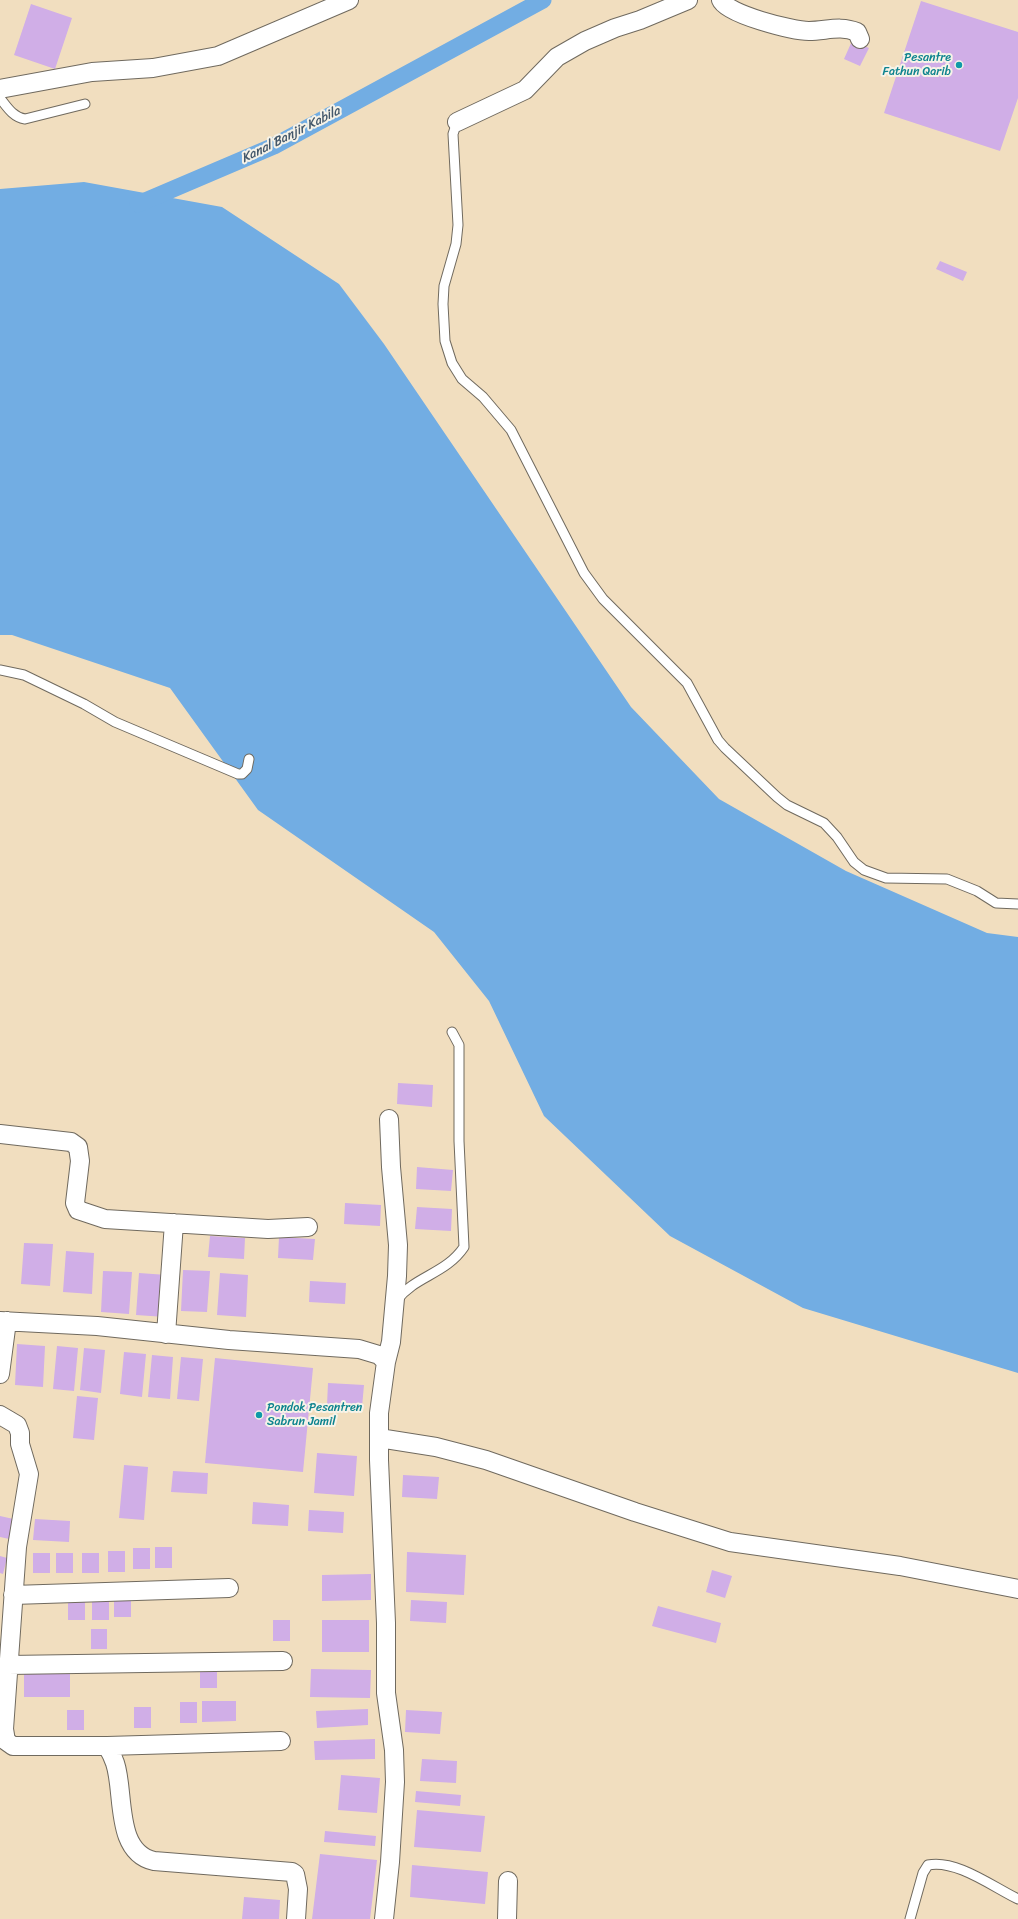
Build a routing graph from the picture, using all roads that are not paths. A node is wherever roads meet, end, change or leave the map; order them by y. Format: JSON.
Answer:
{"nodes":[{"id":1,"x":349,"y":0,"type":"edge"},
{"id":2,"x":688,"y":0,"type":"edge"},
{"id":3,"x":721,"y":0,"type":"edge"},
{"id":4,"x":860,"y":39,"type":"dead end"},
{"id":5,"x":0,"y":89,"type":"edge"},
{"id":6,"x":0,"y":98,"type":"edge"},
{"id":7,"x":85,"y":104,"type":"dead end"},
{"id":8,"x":457,"y":122,"type":"joint"},
{"id":9,"x":0,"y":670,"type":"edge"},
{"id":10,"x":249,"y":759,"type":"dead end"},
{"id":11,"x":1018,"y":904,"type":"edge"},
{"id":12,"x":452,"y":1032,"type":"dead end"},
{"id":13,"x":389,"y":1119,"type":"dead end"},
{"id":14,"x":0,"y":1134,"type":"edge"},
{"id":15,"x":174,"y":1223,"type":"junction"},
{"id":16,"x":308,"y":1227,"type":"dead end"},
{"id":17,"x":395,"y":1302,"type":"junction"},
{"id":18,"x":3,"y":1321,"type":"edge"},
{"id":19,"x":166,"y":1334,"type":"junction"},
{"id":20,"x":386,"y":1362,"type":"junction"},
{"id":21,"x":0,"y":1374,"type":"edge"},
{"id":22,"x":0,"y":1415,"type":"edge"},
{"id":23,"x":379,"y":1438,"type":"junction"},
{"id":24,"x":229,"y":1588,"type":"dead end"},
{"id":25,"x":1018,"y":1589,"type":"edge"},
{"id":26,"x":13,"y":1595,"type":"junction"},
{"id":27,"x":5,"y":1657,"type":"edge"},
{"id":28,"x":283,"y":1661,"type":"dead end"},
{"id":29,"x":2,"y":1722,"type":"edge"},
{"id":30,"x":281,"y":1741,"type":"dead end"},
{"id":31,"x":107,"y":1746,"type":"junction"},
{"id":32,"x":508,"y":1881,"type":"dead end"},
{"id":33,"x":1018,"y":1899,"type":"edge"},
{"id":34,"x":296,"y":1919,"type":"edge"},
{"id":35,"x":384,"y":1919,"type":"edge"},
{"id":36,"x":507,"y":1919,"type":"edge"},
{"id":37,"x":910,"y":1919,"type":"edge"}],
"edges":[{"from":1,"to":5,"type":"street"},
{"from":2,"to":8,"type":"street"},
{"from":3,"to":4,"type":"street"},
{"from":6,"to":7,"type":"lane"},
{"from":8,"to":11,"type":"lane"},
{"from":9,"to":10,"type":"lane"},
{"from":12,"to":17,"type":"lane"},
{"from":13,"to":17,"type":"street"},
{"from":14,"to":15,"type":"street"},
{"from":15,"to":16,"type":"street"},
{"from":15,"to":19,"type":"street"},
{"from":17,"to":20,"type":"street"},
{"from":18,"to":19,"type":"street"},
{"from":18,"to":21,"type":"street"},
{"from":19,"to":20,"type":"street"},
{"from":20,"to":23,"type":"street"},
{"from":22,"to":26,"type":"street"},
{"from":23,"to":25,"type":"street"},
{"from":23,"to":35,"type":"street"},
{"from":24,"to":26,"type":"street"},
{"from":26,"to":27,"type":"street"},
{"from":27,"to":28,"type":"street"},
{"from":27,"to":29,"type":"street"},
{"from":29,"to":31,"type":"street"},
{"from":30,"to":31,"type":"street"},
{"from":31,"to":34,"type":"street"},
{"from":32,"to":36,"type":"street"},
{"from":33,"to":37,"type":"lane"}]}
